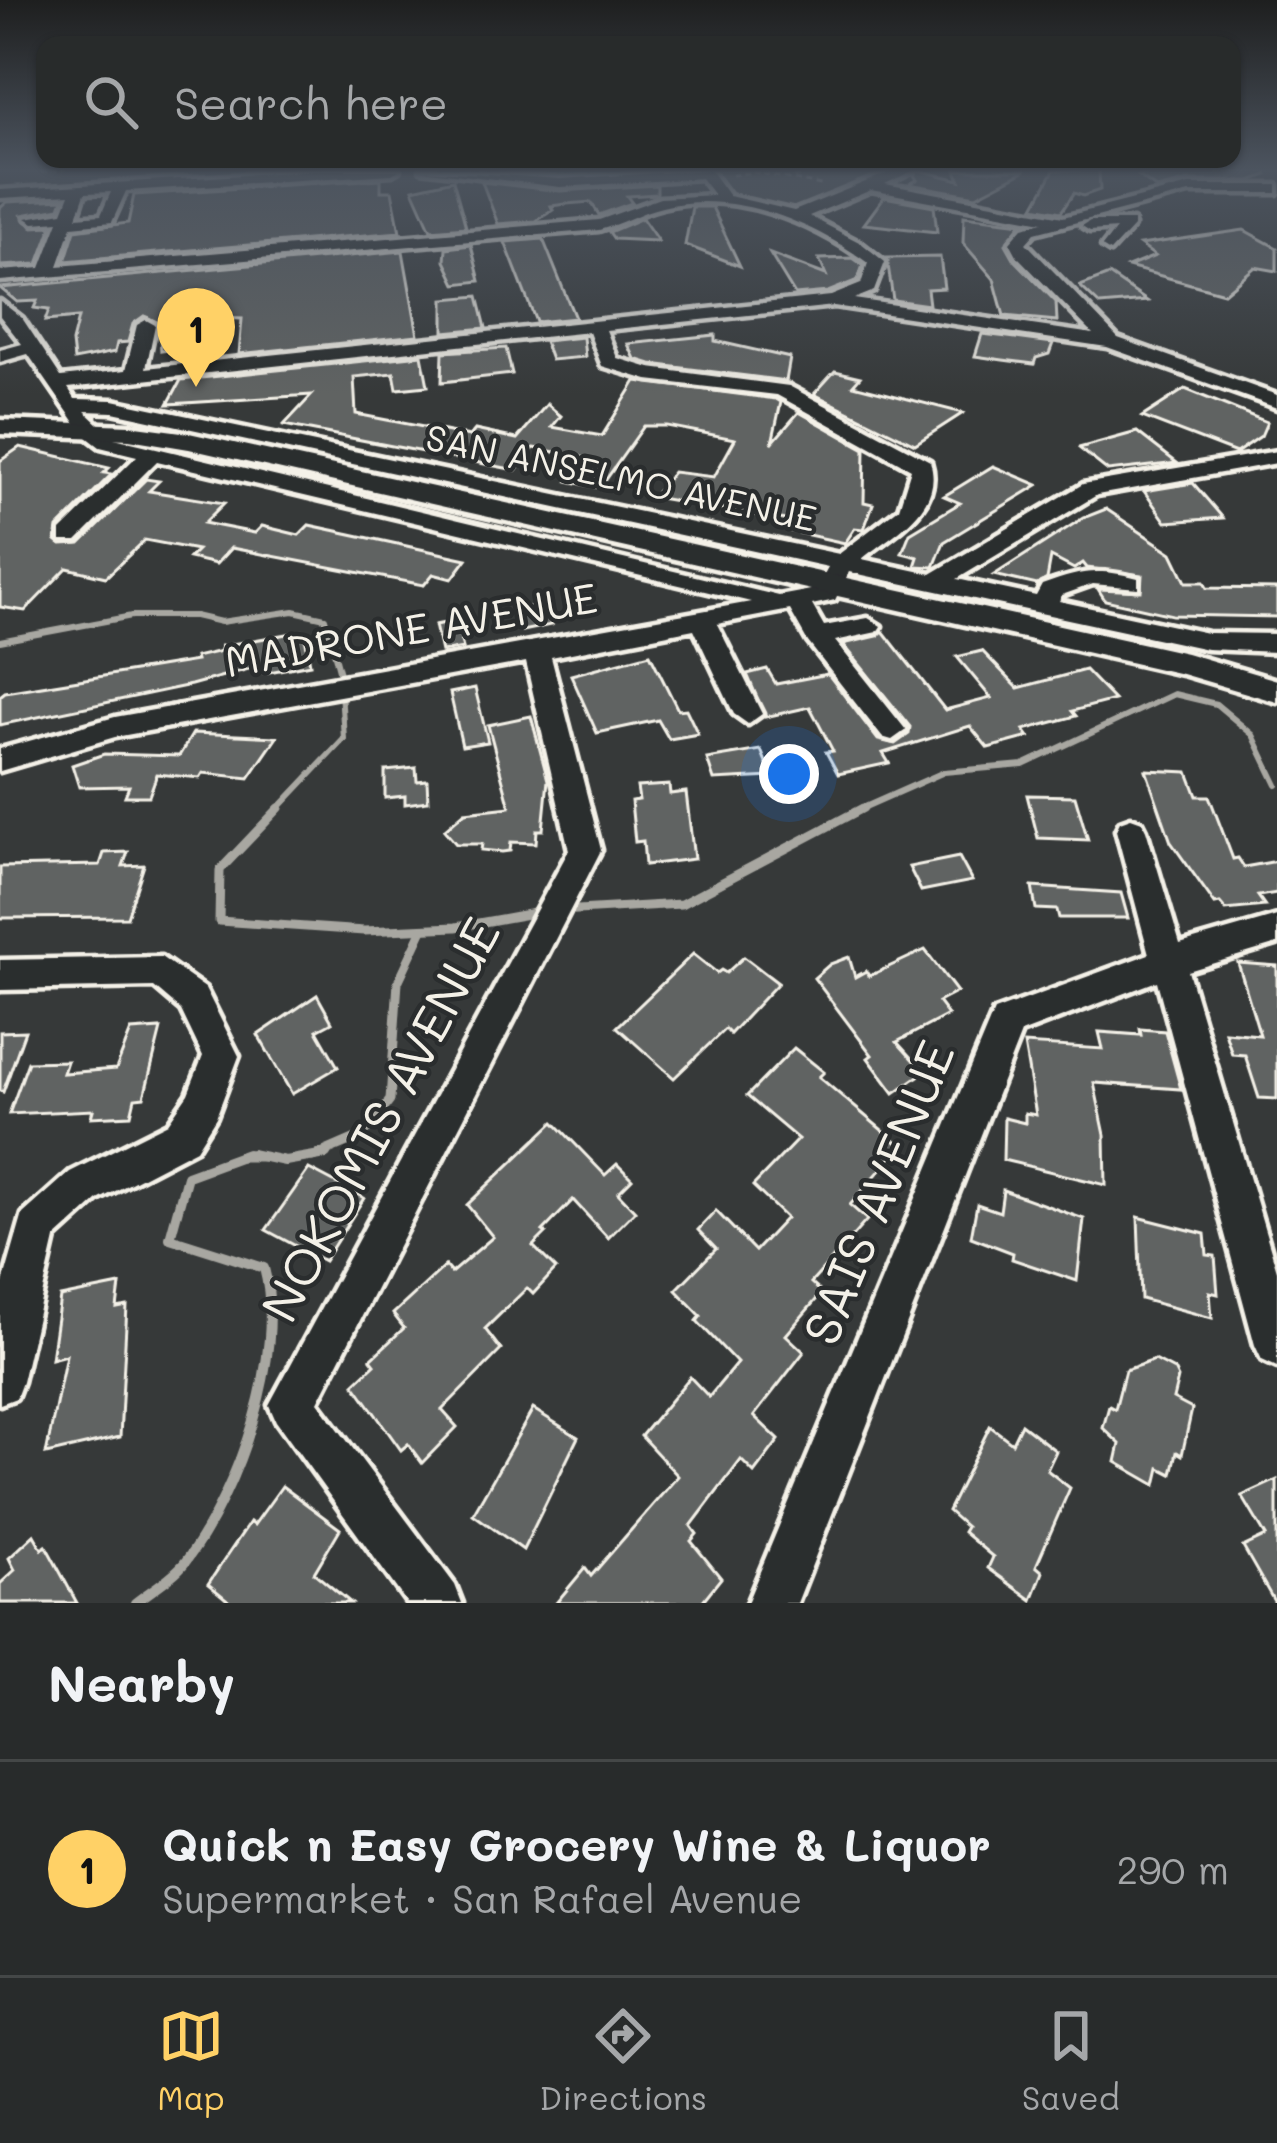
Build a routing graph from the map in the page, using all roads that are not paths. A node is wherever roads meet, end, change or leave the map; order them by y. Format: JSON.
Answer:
{"nodes":[{"id":1,"x":58,"y":245,"type":"edge"},
{"id":2,"x":230,"y":245,"type":"edge"},
{"id":3,"x":855,"y":245,"type":"edge"},
{"id":4,"x":1020,"y":245,"type":"edge"},
{"id":5,"x":1112,"y":245,"type":"edge"},
{"id":6,"x":1110,"y":247,"type":"dead end"},
{"id":7,"x":48,"y":270,"type":"junction"},
{"id":8,"x":0,"y":276,"type":"edge"},
{"id":9,"x":834,"y":301,"type":"junction"},
{"id":10,"x":0,"y":306,"type":"edge"},
{"id":11,"x":146,"y":325,"type":"dead end"},
{"id":12,"x":595,"y":325,"type":"junction"},
{"id":13,"x":28,"y":339,"type":"junction"},
{"id":14,"x":0,"y":341,"type":"edge"},
{"id":15,"x":1111,"y":342,"type":"junction"},
{"id":16,"x":0,"y":356,"type":"edge"},
{"id":17,"x":158,"y":370,"type":"junction"},
{"id":18,"x":135,"y":372,"type":"junction"},
{"id":19,"x":56,"y":383,"type":"junction"},
{"id":20,"x":1277,"y":402,"type":"edge"},
{"id":21,"x":69,"y":405,"type":"junction"},
{"id":22,"x":133,"y":410,"type":"junction"},
{"id":23,"x":10,"y":428,"type":"edge"},
{"id":24,"x":89,"y":432,"type":"junction"},
{"id":25,"x":153,"y":454,"type":"junction"},
{"id":26,"x":1277,"y":457,"type":"edge"},
{"id":27,"x":69,"y":536,"type":"dead end"},
{"id":28,"x":838,"y":573,"type":"junction"},
{"id":29,"x":935,"y":583,"type":"junction"},
{"id":30,"x":1129,"y":584,"type":"dead end"},
{"id":31,"x":792,"y":602,"type":"junction"},
{"id":32,"x":1045,"y":606,"type":"junction"},
{"id":33,"x":701,"y":617,"type":"junction"},
{"id":34,"x":868,"y":626,"type":"dead end"},
{"id":35,"x":817,"y":636,"type":"junction"},
{"id":36,"x":1277,"y":643,"type":"edge"},
{"id":37,"x":536,"y":651,"type":"junction"},
{"id":38,"x":1277,"y":691,"type":"edge"},
{"id":39,"x":748,"y":713,"type":"dead end"},
{"id":40,"x":892,"y":730,"type":"dead end"},
{"id":41,"x":0,"y":760,"type":"edge"},
{"id":42,"x":1130,"y":830,"type":"dead end"},
{"id":43,"x":1277,"y":930,"type":"edge"},
{"id":44,"x":1169,"y":962,"type":"junction"},
{"id":45,"x":0,"y":975,"type":"edge"},
{"id":46,"x":1277,"y":1346,"type":"edge"},
{"id":47,"x":0,"y":1382,"type":"edge"},
{"id":48,"x":437,"y":1603,"type":"edge"},
{"id":49,"x":772,"y":1603,"type":"edge"}],
"edges":[{"from":1,"to":7,"type":"street"},
{"from":2,"to":7,"type":"street"},
{"from":3,"to":9,"type":"street"},
{"from":4,"to":15,"type":"street"},
{"from":5,"to":6,"type":"street"},
{"from":7,"to":8,"type":"street"},
{"from":9,"to":12,"type":"street"},
{"from":9,"to":15,"type":"street"},
{"from":10,"to":13,"type":"street"},
{"from":11,"to":18,"type":"street"},
{"from":12,"to":17,"type":"street"},
{"from":12,"to":28,"type":"street","name":"MADRONE AVENUE"},
{"from":13,"to":14,"type":"street"},
{"from":13,"to":16,"type":"street"},
{"from":13,"to":19,"type":"street"},
{"from":15,"to":20,"type":"street"},
{"from":17,"to":18,"type":"street"},
{"from":17,"to":22,"type":"street"},
{"from":18,"to":19,"type":"street"},
{"from":19,"to":21,"type":"street"},
{"from":21,"to":22,"type":"street","name":"SAN ANSELMO AVENUE"},
{"from":21,"to":24,"type":"street"},
{"from":22,"to":28,"type":"street","name":"SAN ANSELMO AVENUE"},
{"from":23,"to":24,"type":"main road"},
{"from":24,"to":25,"type":"street"},
{"from":24,"to":28,"type":"main road"},
{"from":25,"to":27,"type":"street"},
{"from":25,"to":31,"type":"street"},
{"from":26,"to":29,"type":"street"},
{"from":28,"to":29,"type":"street","name":"SAN ANSELMO AVENUE"},
{"from":28,"to":31,"type":"street","name":"MADRONE AVENUE"},
{"from":28,"to":38,"type":"main road"},
{"from":29,"to":32,"type":"street","name":"SAN ANSELMO AVENUE"},
{"from":30,"to":32,"type":"street"},
{"from":31,"to":33,"type":"street","name":"MADRONE AVENUE"},
{"from":31,"to":35,"type":"street"},
{"from":32,"to":36,"type":"street","name":"SAN ANSELMO AVENUE"},
{"from":33,"to":37,"type":"street","name":"MADRONE AVENUE"},
{"from":33,"to":39,"type":"street"},
{"from":34,"to":35,"type":"street"},
{"from":35,"to":40,"type":"street"},
{"from":37,"to":41,"type":"street","name":"MADRONE AVENUE"},
{"from":37,"to":48,"type":"street","name":"NOKOMIS AVENUE"},
{"from":42,"to":44,"type":"street"},
{"from":43,"to":44,"type":"street","name":"SAIS AVENUE"},
{"from":44,"to":46,"type":"street"},
{"from":44,"to":49,"type":"street","name":"SAIS AVENUE"},
{"from":45,"to":47,"type":"street"}]}
